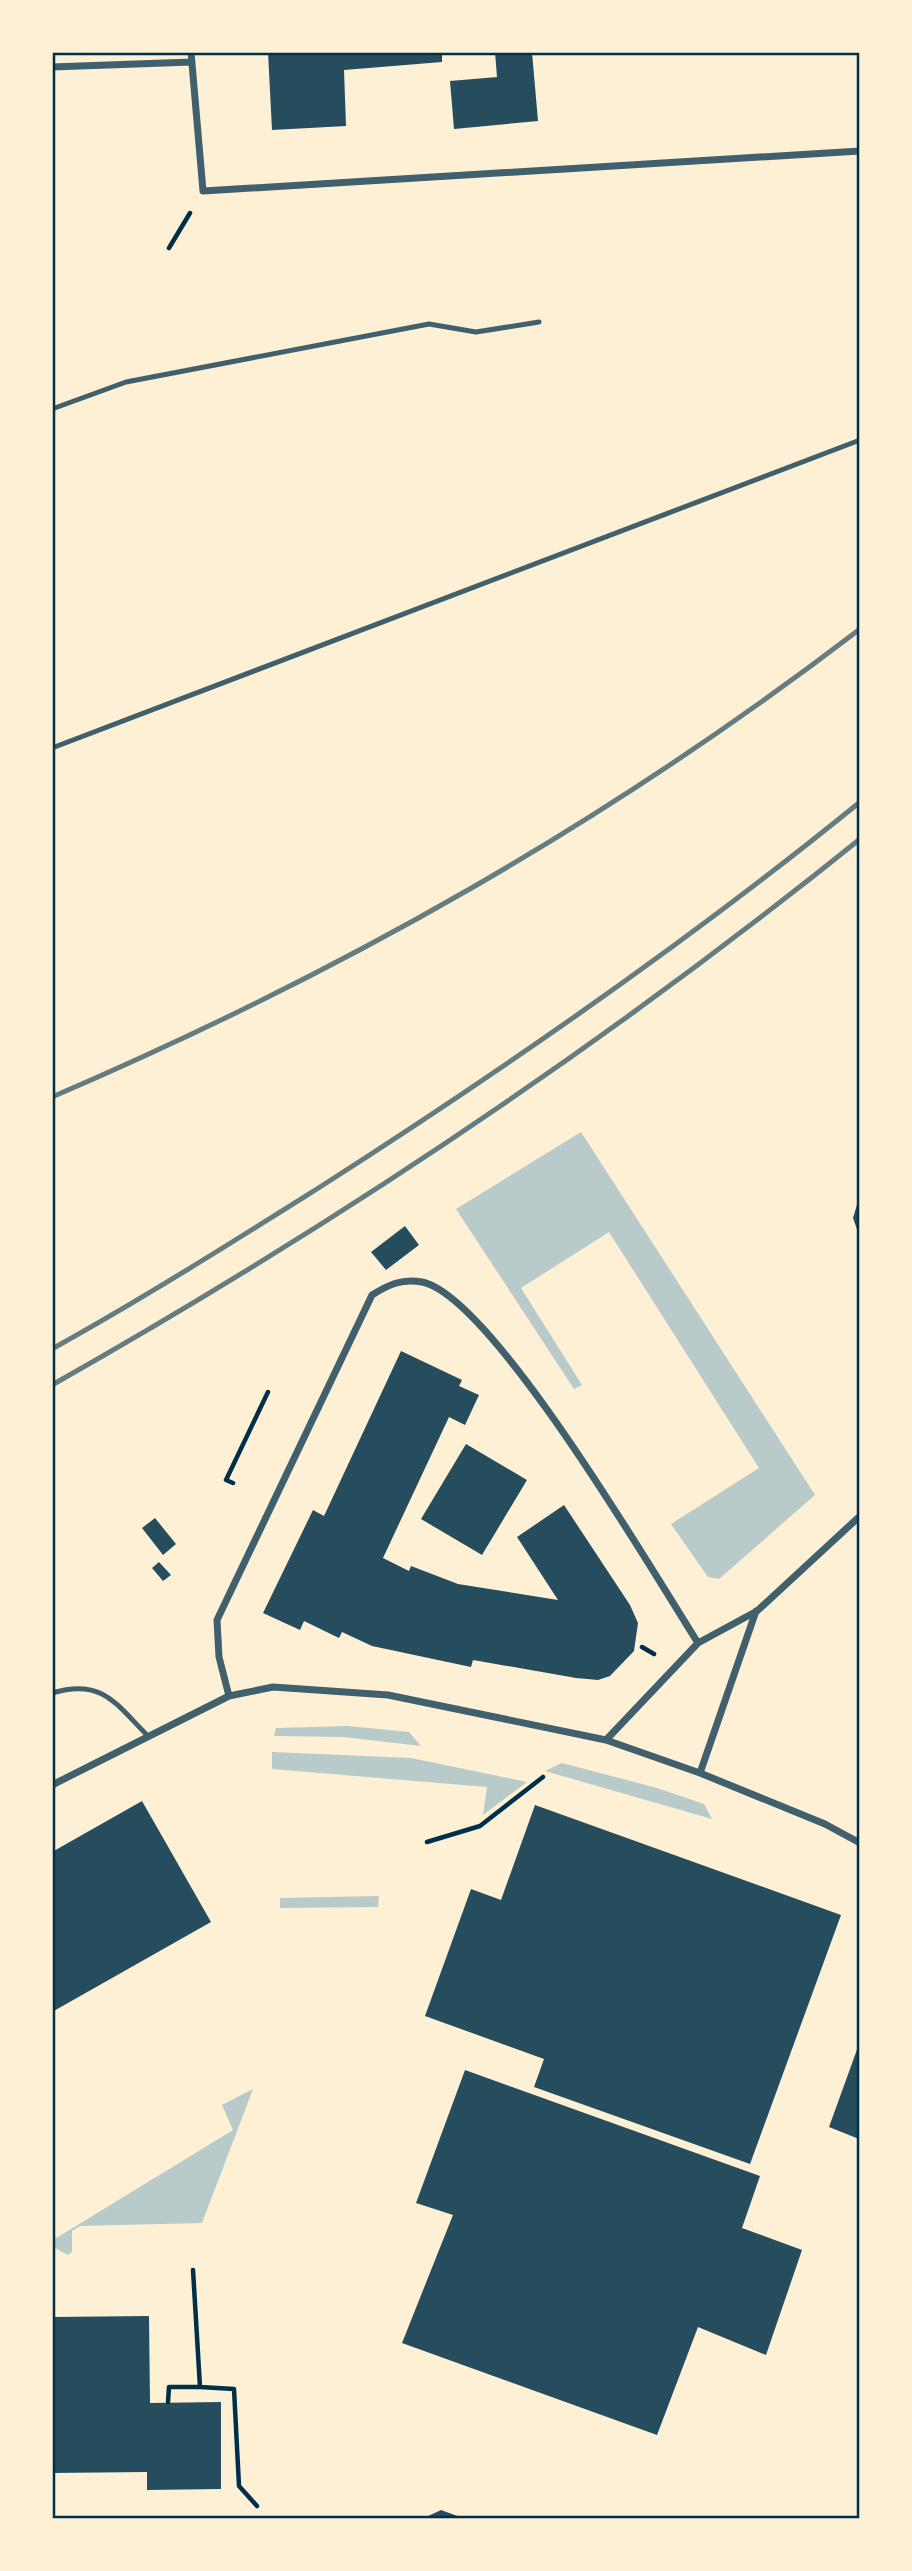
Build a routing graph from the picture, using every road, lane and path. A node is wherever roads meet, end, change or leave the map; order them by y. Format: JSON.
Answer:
{"nodes":[{"id":1,"x":191,"y":52,"type":"edge"},
{"id":2,"x":192,"y":62,"type":"junction"},
{"id":3,"x":52,"y":67,"type":"edge"},
{"id":4,"x":859,"y":151,"type":"edge"},
{"id":5,"x":203,"y":191,"type":"junction"},
{"id":6,"x":169,"y":248,"type":"dead end"},
{"id":7,"x":539,"y":322,"type":"dead end"},
{"id":8,"x":52,"y":409,"type":"edge"},
{"id":9,"x":859,"y":440,"type":"edge"},
{"id":10,"x":52,"y":748,"type":"edge"},
{"id":11,"x":268,"y":1392,"type":"dead end"},
{"id":12,"x":233,"y":1483,"type":"dead end"},
{"id":13,"x":859,"y":1517,"type":"edge"},
{"id":14,"x":757,"y":1611,"type":"junction"},
{"id":15,"x":698,"y":1643,"type":"junction"},
{"id":16,"x":52,"y":1693,"type":"edge"},
{"id":17,"x":229,"y":1696,"type":"junction"},
{"id":18,"x":146,"y":1735,"type":"junction"},
{"id":19,"x":606,"y":1740,"type":"junction"},
{"id":20,"x":700,"y":1773,"type":"junction"},
{"id":21,"x":543,"y":1777,"type":"dead end"},
{"id":22,"x":52,"y":1785,"type":"edge"},
{"id":23,"x":427,"y":1842,"type":"dead end"},
{"id":24,"x":859,"y":1843,"type":"edge"},
{"id":25,"x":193,"y":2270,"type":"dead end"},
{"id":26,"x":200,"y":2387,"type":"junction"},
{"id":27,"x":168,"y":2402,"type":"dead end"},
{"id":28,"x":257,"y":2506,"type":"dead end"}],
"edges":[{"from":1,"to":2,"type":"street"},
{"from":2,"to":3,"type":"street"},
{"from":2,"to":5,"type":"street"},
{"from":4,"to":5,"type":"street"},
{"from":5,"to":6,"type":"path"},
{"from":7,"to":8,"type":"lane"},
{"from":9,"to":10,"type":"lane"},
{"from":11,"to":12,"type":"path"},
{"from":13,"to":14,"type":"street"},
{"from":14,"to":15,"type":"street"},
{"from":14,"to":20,"type":"street"},
{"from":15,"to":17,"type":"street"},
{"from":15,"to":19,"type":"street"},
{"from":16,"to":18,"type":"lane"},
{"from":17,"to":18,"type":"street"},
{"from":17,"to":19,"type":"street"},
{"from":18,"to":22,"type":"street"},
{"from":19,"to":20,"type":"street"},
{"from":20,"to":24,"type":"street"},
{"from":21,"to":23,"type":"path"},
{"from":25,"to":26,"type":"path"},
{"from":26,"to":27,"type":"path"},
{"from":26,"to":28,"type":"path"}]}
